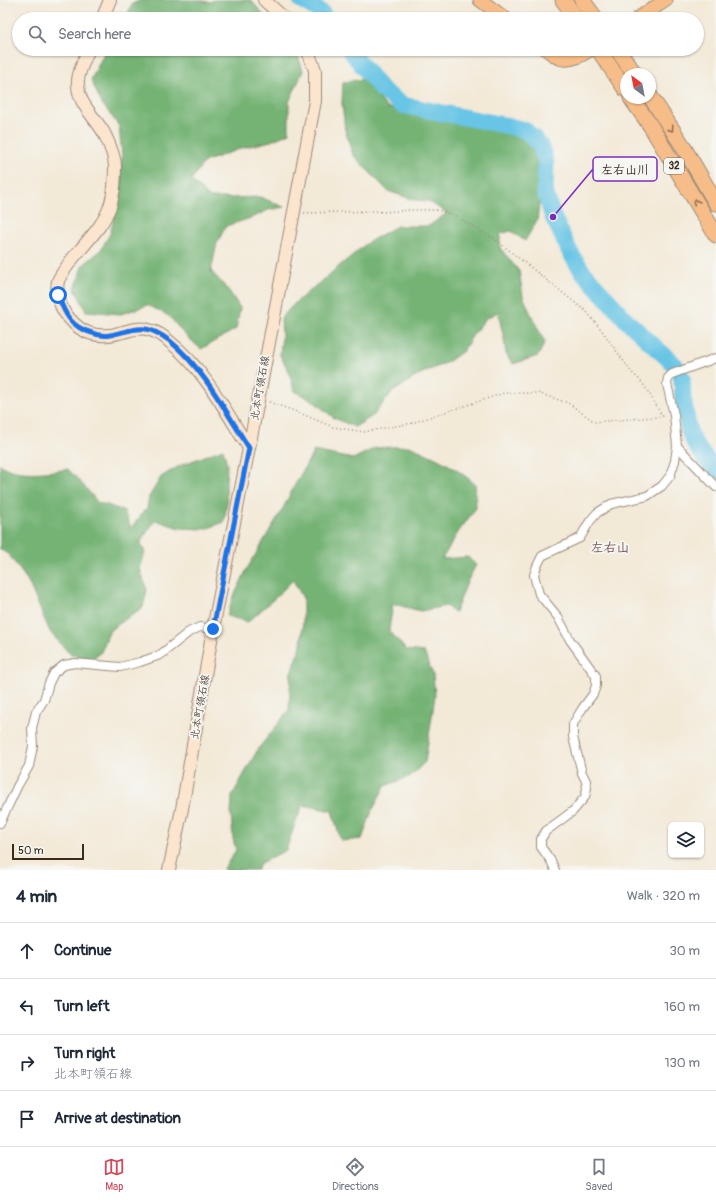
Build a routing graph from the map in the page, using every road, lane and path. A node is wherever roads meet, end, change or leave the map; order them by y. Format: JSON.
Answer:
{"nodes":[{"id":1,"x":110,"y":0,"type":"edge"},
{"id":2,"x":264,"y":0,"type":"edge"},
{"id":3,"x":480,"y":0,"type":"edge"},
{"id":4,"x":563,"y":0,"type":"edge"},
{"id":5,"x":582,"y":0,"type":"edge"},
{"id":6,"x":666,"y":0,"type":"edge"},
{"id":7,"x":105,"y":12,"type":"edge"},
{"id":8,"x":277,"y":12,"type":"edge"},
{"id":9,"x":496,"y":12,"type":"edge"},
{"id":10,"x":572,"y":12,"type":"edge"},
{"id":11,"x":591,"y":12,"type":"edge"},
{"id":12,"x":648,"y":12,"type":"edge"},
{"id":13,"x":86,"y":56,"type":"edge"},
{"id":14,"x":310,"y":56,"type":"edge"},
{"id":15,"x":557,"y":56,"type":"edge"},
{"id":16,"x":580,"y":56,"type":"edge"},
{"id":17,"x":603,"y":56,"type":"edge"},
{"id":18,"x":622,"y":56,"type":"edge"},
{"id":19,"x":631,"y":68,"type":"edge"},
{"id":20,"x":620,"y":81,"type":"edge"},
{"id":21,"x":635,"y":104,"type":"edge"},
{"id":22,"x":655,"y":104,"type":"edge"},
{"id":23,"x":716,"y":203,"type":"edge"},
{"id":24,"x":293,"y":214,"type":"junction"},
{"id":25,"x":716,"y":235,"type":"edge"},
{"id":26,"x":716,"y":358,"type":"edge"},
{"id":27,"x":258,"y":399,"type":"junction"},
{"id":28,"x":677,"y":446,"type":"junction"},
{"id":29,"x":249,"y":448,"type":"junction"},
{"id":30,"x":716,"y":487,"type":"edge"},
{"id":31,"x":213,"y":629,"type":"junction"},
{"id":32,"x":0,"y":823,"type":"edge"},
{"id":33,"x":169,"y":870,"type":"edge"},
{"id":34,"x":555,"y":870,"type":"edge"}],
"edges":[{"from":1,"to":7,"type":"main road"},
{"from":2,"to":8,"type":"main road"},
{"from":3,"to":9,"type":"main road"},
{"from":4,"to":10,"type":"highway"},
{"from":5,"to":11,"type":"highway"},
{"from":6,"to":12,"type":"main road"},
{"from":13,"to":29,"type":"main road"},
{"from":14,"to":24,"type":"main road","name":"北本町領石線"},
{"from":15,"to":16,"type":"main road"},
{"from":17,"to":20,"type":"highway"},
{"from":18,"to":19,"type":"highway"},
{"from":25,"to":21,"type":"highway","number":"32","one_way":true},
{"from":22,"to":23,"type":"highway","number":"32","one_way":true},
{"from":24,"to":27,"type":"main road","name":"北本町領石線"},
{"from":24,"to":27,"type":"path"},
{"from":26,"to":28,"type":"street"},
{"from":27,"to":29,"type":"main road","name":"北本町領石線"},
{"from":28,"to":30,"type":"street"},
{"from":28,"to":34,"type":"street"},
{"from":29,"to":31,"type":"main road","name":"北本町領石線"},
{"from":31,"to":32,"type":"street"},
{"from":31,"to":33,"type":"main road","name":"北本町領石線"}]}
